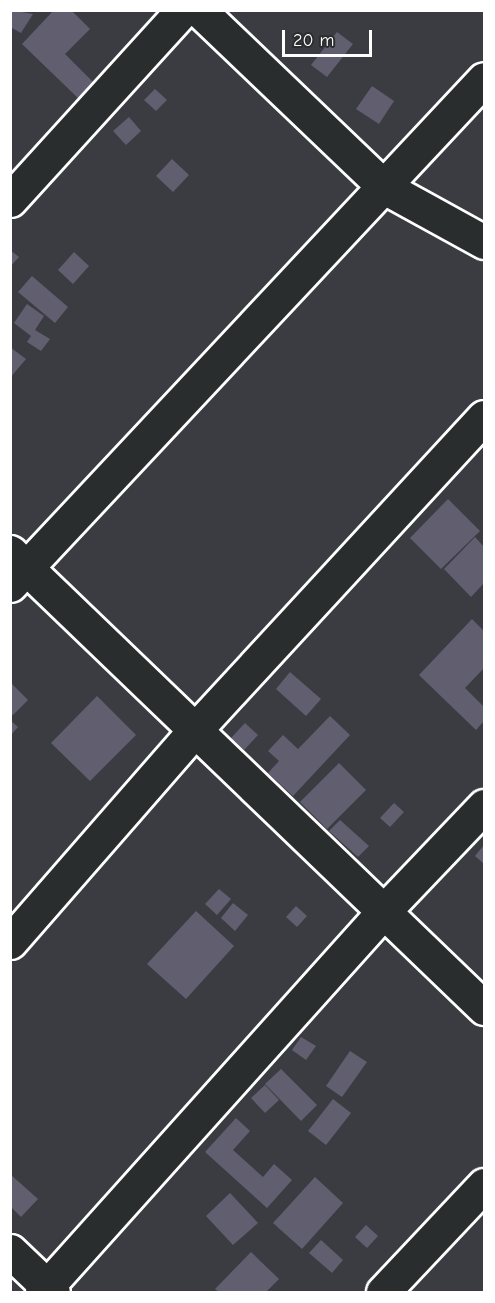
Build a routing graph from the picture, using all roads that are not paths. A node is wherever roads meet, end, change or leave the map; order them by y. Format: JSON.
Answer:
{"nodes":[{"id":1,"x":183,"y":10,"type":"edge"},
{"id":2,"x":199,"y":10,"type":"edge"},
{"id":3,"x":484,"y":79,"type":"edge"},
{"id":4,"x":384,"y":187,"type":"junction"},
{"id":5,"x":10,"y":200,"type":"edge"},
{"id":6,"x":484,"y":242,"type":"edge"},
{"id":7,"x":484,"y":417,"type":"edge"},
{"id":8,"x":16,"y":568,"type":"edge"},
{"id":9,"x":195,"y":730,"type":"junction"},
{"id":10,"x":484,"y":806,"type":"edge"},
{"id":11,"x":384,"y":911,"type":"junction"},
{"id":12,"x":10,"y":942,"type":"edge"},
{"id":13,"x":484,"y":1008,"type":"edge"},
{"id":14,"x":484,"y":1185,"type":"edge"},
{"id":15,"x":10,"y":1251,"type":"edge"},
{"id":16,"x":48,"y":1291,"type":"edge"},
{"id":17,"x":383,"y":1293,"type":"edge"}],
"edges":[{"from":1,"to":5,"type":"street"},
{"from":2,"to":4,"type":"street"},
{"from":3,"to":4,"type":"street"},
{"from":4,"to":6,"type":"street"},
{"from":4,"to":8,"type":"street"},
{"from":7,"to":9,"type":"street"},
{"from":8,"to":9,"type":"street"},
{"from":9,"to":11,"type":"street"},
{"from":9,"to":12,"type":"street"},
{"from":10,"to":11,"type":"street"},
{"from":11,"to":13,"type":"street"},
{"from":11,"to":16,"type":"street"},
{"from":14,"to":17,"type":"street"},
{"from":15,"to":16,"type":"street"}]}
